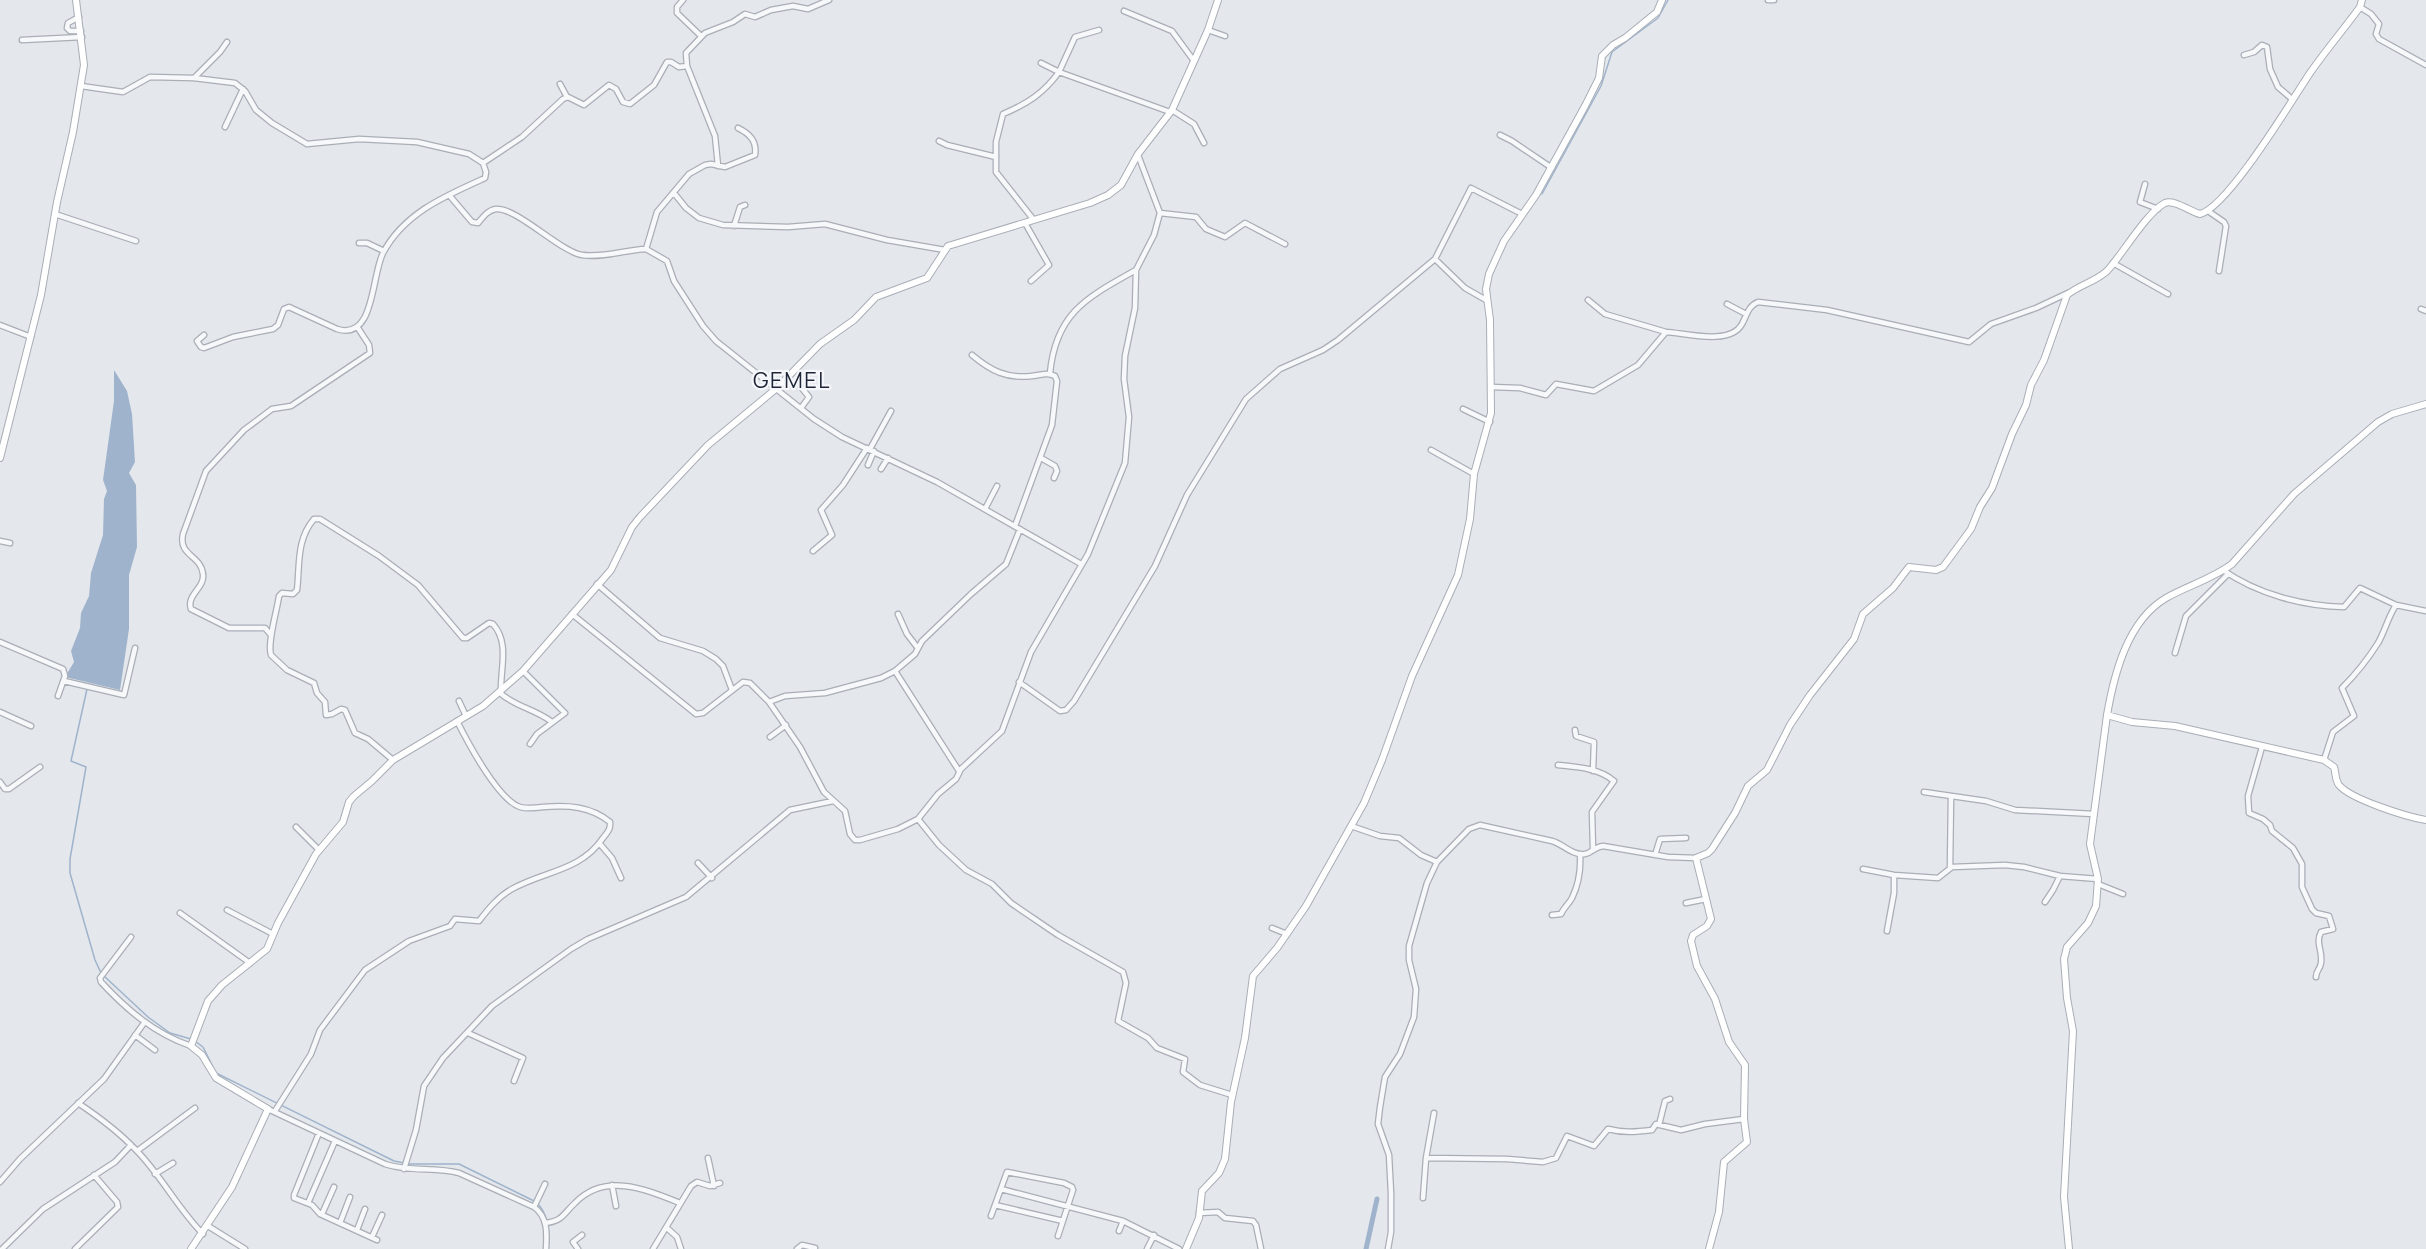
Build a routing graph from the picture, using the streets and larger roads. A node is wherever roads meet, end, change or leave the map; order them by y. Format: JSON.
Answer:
{"nodes":[{"id":1,"x":77,"y":0,"type":"edge"},
{"id":2,"x":683,"y":0,"type":"edge"},
{"id":3,"x":829,"y":0,"type":"edge"},
{"id":4,"x":1218,"y":0,"type":"edge"},
{"id":5,"x":1662,"y":0,"type":"edge"},
{"id":6,"x":1768,"y":0,"type":"edge"},
{"id":7,"x":1774,"y":0,"type":"edge"},
{"id":8,"x":2361,"y":3,"type":"edge"},
{"id":9,"x":1124,"y":11,"type":"dead end"},
{"id":10,"x":79,"y":17,"type":"junction"},
{"id":11,"x":1099,"y":30,"type":"dead end"},
{"id":12,"x":1208,"y":30,"type":"junction"},
{"id":13,"x":82,"y":34,"type":"junction"},
{"id":14,"x":701,"y":36,"type":"junction"},
{"id":15,"x":1225,"y":36,"type":"dead end"},
{"id":16,"x":22,"y":40,"type":"dead end"},
{"id":17,"x":227,"y":42,"type":"dead end"},
{"id":18,"x":2244,"y":55,"type":"dead end"},
{"id":19,"x":1194,"y":61,"type":"junction"},
{"id":20,"x":1041,"y":63,"type":"dead end"},
{"id":21,"x":2426,"y":65,"type":"edge"},
{"id":22,"x":687,"y":66,"type":"junction"},
{"id":23,"x":1059,"y":72,"type":"junction"},
{"id":24,"x":194,"y":78,"type":"junction"},
{"id":25,"x":560,"y":84,"type":"dead end"},
{"id":26,"x":81,"y":86,"type":"junction"},
{"id":27,"x":243,"y":89,"type":"junction"},
{"id":28,"x":567,"y":97,"type":"junction"},
{"id":29,"x":2292,"y":99,"type":"junction"},
{"id":30,"x":1171,"y":111,"type":"junction"},
{"id":31,"x":225,"y":128,"type":"dead end"},
{"id":32,"x":738,"y":128,"type":"dead end"},
{"id":33,"x":1500,"y":135,"type":"dead end"},
{"id":34,"x":939,"y":141,"type":"dead end"},
{"id":35,"x":1204,"y":143,"type":"dead end"},
{"id":36,"x":1138,"y":154,"type":"junction"},
{"id":37,"x":996,"y":157,"type":"junction"},
{"id":38,"x":483,"y":163,"type":"junction"},
{"id":39,"x":718,"y":166,"type":"junction"},
{"id":40,"x":1552,"y":168,"type":"junction"},
{"id":41,"x":2145,"y":184,"type":"dead end"},
{"id":42,"x":674,"y":193,"type":"junction"},
{"id":43,"x":449,"y":195,"type":"junction"},
{"id":44,"x":745,"y":205,"type":"dead end"},
{"id":45,"x":2158,"y":209,"type":"junction"},
{"id":46,"x":2208,"y":211,"type":"junction"},
{"id":47,"x":1160,"y":213,"type":"junction"},
{"id":48,"x":55,"y":214,"type":"junction"},
{"id":49,"x":1522,"y":214,"type":"junction"},
{"id":50,"x":1033,"y":219,"type":"junction"},
{"id":51,"x":1025,"y":223,"type":"junction"},
{"id":52,"x":734,"y":226,"type":"junction"},
{"id":53,"x":136,"y":241,"type":"dead end"},
{"id":54,"x":359,"y":243,"type":"dead end"},
{"id":55,"x":1285,"y":244,"type":"dead end"},
{"id":56,"x":646,"y":249,"type":"junction"},
{"id":57,"x":945,"y":250,"type":"junction"},
{"id":58,"x":384,"y":251,"type":"junction"},
{"id":59,"x":1435,"y":258,"type":"junction"},
{"id":60,"x":2113,"y":263,"type":"junction"},
{"id":61,"x":1136,"y":270,"type":"junction"},
{"id":62,"x":2219,"y":271,"type":"dead end"},
{"id":63,"x":1030,"y":281,"type":"dead end"},
{"id":64,"x":2068,"y":293,"type":"junction"},
{"id":65,"x":2168,"y":294,"type":"dead end"},
{"id":66,"x":1486,"y":300,"type":"junction"},
{"id":67,"x":1588,"y":300,"type":"dead end"},
{"id":68,"x":1727,"y":304,"type":"dead end"},
{"id":69,"x":1746,"y":314,"type":"junction"},
{"id":70,"x":0,"y":325,"type":"edge"},
{"id":71,"x":358,"y":328,"type":"junction"},
{"id":72,"x":1666,"y":332,"type":"junction"},
{"id":73,"x":204,"y":334,"type":"dead end"},
{"id":74,"x":31,"y":337,"type":"junction"},
{"id":75,"x":972,"y":355,"type":"dead end"},
{"id":76,"x":1050,"y":374,"type":"junction"},
{"id":77,"x":801,"y":387,"type":"dead end"},
{"id":78,"x":1491,"y":387,"type":"junction"},
{"id":79,"x":777,"y":388,"type":"junction"},
{"id":80,"x":2426,"y":404,"type":"edge"},
{"id":81,"x":801,"y":408,"type":"junction"},
{"id":82,"x":1463,"y":409,"type":"dead end"},
{"id":83,"x":891,"y":411,"type":"dead end"},
{"id":84,"x":1490,"y":422,"type":"junction"},
{"id":85,"x":870,"y":450,"type":"junction"},
{"id":86,"x":1431,"y":450,"type":"dead end"},
{"id":87,"x":0,"y":458,"type":"edge"},
{"id":88,"x":888,"y":458,"type":"junction"},
{"id":89,"x":1041,"y":458,"type":"junction"},
{"id":90,"x":868,"y":465,"type":"dead end"},
{"id":91,"x":881,"y":469,"type":"dead end"},
{"id":92,"x":1473,"y":474,"type":"junction"},
{"id":93,"x":1054,"y":478,"type":"dead end"},
{"id":94,"x":997,"y":486,"type":"dead end"},
{"id":95,"x":985,"y":509,"type":"junction"},
{"id":96,"x":1018,"y":528,"type":"junction"},
{"id":97,"x":0,"y":541,"type":"edge"},
{"id":98,"x":10,"y":543,"type":"dead end"},
{"id":99,"x":813,"y":551,"type":"dead end"},
{"id":100,"x":1081,"y":564,"type":"junction"},
{"id":101,"x":2225,"y":572,"type":"junction"},
{"id":102,"x":597,"y":584,"type":"junction"},
{"id":103,"x":2396,"y":605,"type":"junction"},
{"id":104,"x":2426,"y":611,"type":"edge"},
{"id":105,"x":572,"y":614,"type":"junction"},
{"id":106,"x":898,"y":614,"type":"dead end"},
{"id":107,"x":271,"y":635,"type":"junction"},
{"id":108,"x":0,"y":642,"type":"edge"},
{"id":109,"x":917,"y":647,"type":"junction"},
{"id":110,"x":135,"y":648,"type":"dead end"},
{"id":111,"x":2175,"y":653,"type":"dead end"},
{"id":112,"x":523,"y":671,"type":"junction"},
{"id":113,"x":894,"y":671,"type":"junction"},
{"id":114,"x":64,"y":681,"type":"junction"},
{"id":115,"x":1019,"y":682,"type":"junction"},
{"id":116,"x":732,"y":690,"type":"junction"},
{"id":117,"x":501,"y":692,"type":"junction"},
{"id":118,"x":58,"y":696,"type":"dead end"},
{"id":119,"x":459,"y":701,"type":"dead end"},
{"id":120,"x":768,"y":702,"type":"junction"},
{"id":121,"x":0,"y":712,"type":"edge"},
{"id":122,"x":2107,"y":715,"type":"junction"},
{"id":123,"x":466,"y":716,"type":"junction"},
{"id":124,"x":457,"y":721,"type":"junction"},
{"id":125,"x":552,"y":722,"type":"junction"},
{"id":126,"x":786,"y":725,"type":"junction"},
{"id":127,"x":32,"y":726,"type":"dead end"},
{"id":128,"x":1575,"y":730,"type":"dead end"},
{"id":129,"x":770,"y":737,"type":"dead end"},
{"id":130,"x":530,"y":744,"type":"dead end"},
{"id":131,"x":2262,"y":747,"type":"junction"},
{"id":132,"x":393,"y":760,"type":"junction"},
{"id":133,"x":2324,"y":760,"type":"junction"},
{"id":134,"x":1558,"y":765,"type":"dead end"},
{"id":135,"x":40,"y":767,"type":"dead end"},
{"id":136,"x":959,"y":771,"type":"junction"},
{"id":137,"x":1593,"y":771,"type":"junction"},
{"id":138,"x":0,"y":782,"type":"edge"},
{"id":139,"x":1924,"y":792,"type":"dead end"},
{"id":140,"x":1951,"y":797,"type":"junction"},
{"id":141,"x":833,"y":801,"type":"junction"},
{"id":142,"x":2094,"y":814,"type":"junction"},
{"id":143,"x":918,"y":819,"type":"junction"},
{"id":144,"x":2426,"y":820,"type":"edge"},
{"id":145,"x":1351,"y":826,"type":"junction"},
{"id":146,"x":296,"y":827,"type":"dead end"},
{"id":147,"x":1686,"y":838,"type":"dead end"},
{"id":148,"x":600,"y":844,"type":"junction"},
{"id":149,"x":1593,"y":849,"type":"junction"},
{"id":150,"x":319,"y":850,"type":"junction"},
{"id":151,"x":1580,"y":854,"type":"junction"},
{"id":152,"x":1655,"y":855,"type":"junction"},
{"id":153,"x":1696,"y":858,"type":"junction"},
{"id":154,"x":1437,"y":862,"type":"junction"},
{"id":155,"x":698,"y":863,"type":"dead end"},
{"id":156,"x":1950,"y":867,"type":"junction"},
{"id":157,"x":1863,"y":869,"type":"dead end"},
{"id":158,"x":1894,"y":875,"type":"junction"},
{"id":159,"x":2060,"y":876,"type":"junction"},
{"id":160,"x":712,"y":878,"type":"junction"},
{"id":161,"x":621,"y":879,"type":"dead end"},
{"id":162,"x":2098,"y":881,"type":"junction"},
{"id":163,"x":2123,"y":894,"type":"dead end"},
{"id":164,"x":1706,"y":899,"type":"junction"},
{"id":165,"x":2045,"y":902,"type":"dead end"},
{"id":166,"x":1686,"y":903,"type":"dead end"},
{"id":167,"x":227,"y":910,"type":"dead end"},
{"id":168,"x":180,"y":913,"type":"dead end"},
{"id":169,"x":1552,"y":915,"type":"dead end"},
{"id":170,"x":1272,"y":928,"type":"dead end"},
{"id":171,"x":1887,"y":931,"type":"dead end"},
{"id":172,"x":273,"y":934,"type":"junction"},
{"id":173,"x":1287,"y":934,"type":"junction"},
{"id":174,"x":130,"y":937,"type":"dead end"},
{"id":175,"x":250,"y":963,"type":"junction"},
{"id":176,"x":2316,"y":977,"type":"dead end"},
{"id":177,"x":144,"y":1023,"type":"junction"},
{"id":178,"x":468,"y":1033,"type":"junction"},
{"id":179,"x":135,"y":1035,"type":"junction"},
{"id":180,"x":192,"y":1043,"type":"junction"},
{"id":181,"x":156,"y":1050,"type":"dead end"},
{"id":182,"x":514,"y":1081,"type":"dead end"},
{"id":183,"x":1232,"y":1095,"type":"junction"},
{"id":184,"x":1670,"y":1099,"type":"dead end"},
{"id":185,"x":78,"y":1103,"type":"junction"},
{"id":186,"x":195,"y":1108,"type":"dead end"},
{"id":187,"x":273,"y":1109,"type":"junction"},
{"id":188,"x":1434,"y":1113,"type":"dead end"},
{"id":189,"x":1744,"y":1119,"type":"junction"},
{"id":190,"x":1659,"y":1125,"type":"junction"},
{"id":191,"x":319,"y":1133,"type":"junction"},
{"id":192,"x":335,"y":1141,"type":"junction"},
{"id":193,"x":131,"y":1145,"type":"junction"},
{"id":194,"x":137,"y":1150,"type":"junction"},
{"id":195,"x":708,"y":1158,"type":"dead end"},
{"id":196,"x":1426,"y":1158,"type":"junction"},
{"id":197,"x":173,"y":1163,"type":"dead end"},
{"id":198,"x":405,"y":1165,"type":"junction"},
{"id":199,"x":155,"y":1174,"type":"junction"},
{"id":200,"x":94,"y":1175,"type":"junction"},
{"id":201,"x":0,"y":1182,"type":"edge"},
{"id":202,"x":720,"y":1183,"type":"dead end"},
{"id":203,"x":545,"y":1184,"type":"dead end"},
{"id":204,"x":612,"y":1185,"type":"junction"},
{"id":205,"x":714,"y":1186,"type":"junction"},
{"id":206,"x":334,"y":1187,"type":"dead end"},
{"id":207,"x":1001,"y":1190,"type":"junction"},
{"id":208,"x":350,"y":1197,"type":"dead end"},
{"id":209,"x":1423,"y":1198,"type":"dead end"},
{"id":210,"x":308,"y":1203,"type":"junction"},
{"id":211,"x":680,"y":1203,"type":"junction"},
{"id":212,"x":536,"y":1204,"type":"junction"},
{"id":213,"x":995,"y":1205,"type":"junction"},
{"id":214,"x":616,"y":1206,"type":"dead end"},
{"id":215,"x":1069,"y":1206,"type":"junction"},
{"id":216,"x":365,"y":1209,"type":"dead end"},
{"id":217,"x":1199,"y":1213,"type":"junction"},
{"id":218,"x":322,"y":1214,"type":"junction"},
{"id":219,"x":382,"y":1215,"type":"dead end"},
{"id":220,"x":992,"y":1216,"type":"dead end"},
{"id":221,"x":1062,"y":1221,"type":"junction"},
{"id":222,"x":1123,"y":1221,"type":"junction"},
{"id":223,"x":340,"y":1222,"type":"junction"},
{"id":224,"x":547,"y":1223,"type":"junction"},
{"id":225,"x":208,"y":1226,"type":"junction"},
{"id":226,"x":667,"y":1228,"type":"junction"},
{"id":227,"x":357,"y":1230,"type":"junction"},
{"id":228,"x":1119,"y":1231,"type":"dead end"},
{"id":229,"x":203,"y":1234,"type":"junction"},
{"id":230,"x":582,"y":1235,"type":"dead end"},
{"id":231,"x":1155,"y":1235,"type":"junction"},
{"id":232,"x":1058,"y":1236,"type":"dead end"},
{"id":233,"x":815,"y":1248,"type":"edge"},
{"id":234,"x":2,"y":1249,"type":"edge"},
{"id":235,"x":75,"y":1249,"type":"edge"},
{"id":236,"x":191,"y":1249,"type":"edge"},
{"id":237,"x":245,"y":1249,"type":"edge"},
{"id":238,"x":546,"y":1249,"type":"edge"},
{"id":239,"x":579,"y":1249,"type":"edge"},
{"id":240,"x":653,"y":1249,"type":"edge"},
{"id":241,"x":681,"y":1249,"type":"edge"},
{"id":242,"x":796,"y":1249,"type":"edge"},
{"id":243,"x":1147,"y":1249,"type":"edge"},
{"id":244,"x":1179,"y":1249,"type":"edge"},
{"id":245,"x":1186,"y":1249,"type":"edge"},
{"id":246,"x":1261,"y":1249,"type":"edge"},
{"id":247,"x":1388,"y":1249,"type":"edge"},
{"id":248,"x":1709,"y":1249,"type":"edge"},
{"id":249,"x":2069,"y":1249,"type":"edge"}],
"edges":[{"from":1,"to":10,"type":"street"},
{"from":2,"to":14,"type":"street"},
{"from":3,"to":14,"type":"street"},
{"from":4,"to":12,"type":"street"},
{"from":5,"to":40,"type":"street"},
{"from":6,"to":7,"type":"street"},
{"from":8,"to":21,"type":"street"},
{"from":8,"to":29,"type":"street"},
{"from":9,"to":19,"type":"street"},
{"from":10,"to":13,"type":"street"},
{"from":10,"to":13,"type":"street"},
{"from":11,"to":23,"type":"street"},
{"from":12,"to":15,"type":"street"},
{"from":12,"to":19,"type":"street"},
{"from":13,"to":16,"type":"street"},
{"from":13,"to":26,"type":"street"},
{"from":14,"to":22,"type":"street"},
{"from":17,"to":24,"type":"street"},
{"from":18,"to":29,"type":"street"},
{"from":19,"to":30,"type":"street"},
{"from":20,"to":23,"type":"street"},
{"from":22,"to":28,"type":"street"},
{"from":22,"to":39,"type":"street"},
{"from":23,"to":30,"type":"street"},
{"from":23,"to":37,"type":"street"},
{"from":24,"to":26,"type":"street"},
{"from":24,"to":27,"type":"street"},
{"from":25,"to":28,"type":"street"},
{"from":26,"to":48,"type":"street"},
{"from":27,"to":31,"type":"street"},
{"from":27,"to":38,"type":"street"},
{"from":28,"to":38,"type":"street"},
{"from":29,"to":46,"type":"street"},
{"from":30,"to":35,"type":"street"},
{"from":30,"to":36,"type":"street"},
{"from":32,"to":39,"type":"street"},
{"from":33,"to":40,"type":"street"},
{"from":34,"to":37,"type":"street"},
{"from":36,"to":47,"type":"street"},
{"from":36,"to":50,"type":"street"},
{"from":37,"to":50,"type":"street"},
{"from":38,"to":43,"type":"street"},
{"from":39,"to":42,"type":"street"},
{"from":40,"to":49,"type":"street"},
{"from":41,"to":45,"type":"street"},
{"from":42,"to":52,"type":"street"},
{"from":42,"to":56,"type":"street"},
{"from":43,"to":56,"type":"street"},
{"from":43,"to":58,"type":"street"},
{"from":44,"to":52,"type":"street"},
{"from":45,"to":46,"type":"street"},
{"from":45,"to":60,"type":"street"},
{"from":46,"to":62,"type":"street"},
{"from":47,"to":55,"type":"street"},
{"from":47,"to":61,"type":"street"},
{"from":48,"to":53,"type":"street"},
{"from":48,"to":74,"type":"street"},
{"from":49,"to":59,"type":"street"},
{"from":49,"to":66,"type":"street"},
{"from":50,"to":51,"type":"street"},
{"from":51,"to":57,"type":"street"},
{"from":51,"to":63,"type":"street"},
{"from":52,"to":57,"type":"street"},
{"from":54,"to":58,"type":"street"},
{"from":56,"to":79,"type":"street"},
{"from":57,"to":79,"type":"street"},
{"from":58,"to":71,"type":"street"},
{"from":59,"to":66,"type":"street"},
{"from":59,"to":115,"type":"street"},
{"from":60,"to":64,"type":"street"},
{"from":60,"to":65,"type":"street"},
{"from":61,"to":76,"type":"street"},
{"from":61,"to":100,"type":"street"},
{"from":64,"to":69,"type":"street"},
{"from":64,"to":153,"type":"street"},
{"from":66,"to":78,"type":"street"},
{"from":67,"to":72,"type":"street"},
{"from":68,"to":69,"type":"street"},
{"from":69,"to":72,"type":"street"},
{"from":70,"to":74,"type":"street"},
{"from":71,"to":73,"type":"street"},
{"from":71,"to":107,"type":"street"},
{"from":72,"to":78,"type":"street"},
{"from":74,"to":87,"type":"street"},
{"from":75,"to":76,"type":"street"},
{"from":76,"to":89,"type":"street"},
{"from":77,"to":81,"type":"street"},
{"from":78,"to":84,"type":"street"},
{"from":79,"to":81,"type":"street"},
{"from":79,"to":102,"type":"street"},
{"from":80,"to":101,"type":"street"},
{"from":81,"to":85,"type":"street"},
{"from":82,"to":84,"type":"street"},
{"from":83,"to":85,"type":"street"},
{"from":84,"to":92,"type":"street"},
{"from":85,"to":88,"type":"street"},
{"from":85,"to":90,"type":"street"},
{"from":85,"to":99,"type":"street"},
{"from":86,"to":92,"type":"street"},
{"from":88,"to":91,"type":"street"},
{"from":88,"to":95,"type":"street"},
{"from":89,"to":93,"type":"street"},
{"from":89,"to":96,"type":"street"},
{"from":92,"to":145,"type":"street"},
{"from":94,"to":95,"type":"street"},
{"from":95,"to":96,"type":"street"},
{"from":96,"to":100,"type":"street"},
{"from":96,"to":109,"type":"street"},
{"from":97,"to":98,"type":"street"},
{"from":100,"to":115,"type":"street"},
{"from":101,"to":103,"type":"street"},
{"from":101,"to":111,"type":"street"},
{"from":101,"to":122,"type":"street"},
{"from":102,"to":105,"type":"street"},
{"from":102,"to":116,"type":"street"},
{"from":103,"to":104,"type":"street"},
{"from":103,"to":133,"type":"street"},
{"from":105,"to":112,"type":"street"},
{"from":105,"to":116,"type":"street"},
{"from":106,"to":109,"type":"street"},
{"from":107,"to":117,"type":"street"},
{"from":107,"to":132,"type":"street"},
{"from":108,"to":114,"type":"street"},
{"from":109,"to":113,"type":"street"},
{"from":110,"to":114,"type":"street"},
{"from":112,"to":117,"type":"street"},
{"from":112,"to":125,"type":"street"},
{"from":113,"to":120,"type":"street"},
{"from":113,"to":136,"type":"street"},
{"from":114,"to":118,"type":"street"},
{"from":115,"to":136,"type":"street"},
{"from":116,"to":120,"type":"street"},
{"from":117,"to":123,"type":"street"},
{"from":117,"to":125,"type":"street"},
{"from":119,"to":123,"type":"street"},
{"from":120,"to":126,"type":"street"},
{"from":121,"to":127,"type":"street"},
{"from":122,"to":131,"type":"street"},
{"from":122,"to":142,"type":"street"},
{"from":123,"to":124,"type":"street"},
{"from":124,"to":132,"type":"street"},
{"from":124,"to":148,"type":"street"},
{"from":125,"to":130,"type":"street"},
{"from":126,"to":129,"type":"street"},
{"from":126,"to":141,"type":"street"},
{"from":128,"to":137,"type":"street"},
{"from":131,"to":133,"type":"street"},
{"from":131,"to":176,"type":"street"},
{"from":132,"to":150,"type":"street"},
{"from":133,"to":144,"type":"street"},
{"from":134,"to":137,"type":"street"},
{"from":135,"to":138,"type":"street"},
{"from":136,"to":143,"type":"street"},
{"from":137,"to":149,"type":"street"},
{"from":139,"to":140,"type":"street"},
{"from":140,"to":142,"type":"street"},
{"from":140,"to":156,"type":"street"},
{"from":141,"to":143,"type":"street"},
{"from":141,"to":160,"type":"street"},
{"from":142,"to":162,"type":"street"},
{"from":143,"to":183,"type":"street"},
{"from":145,"to":154,"type":"street"},
{"from":145,"to":173,"type":"street"},
{"from":146,"to":150,"type":"street"},
{"from":147,"to":152,"type":"street"},
{"from":148,"to":161,"type":"street"},
{"from":148,"to":187,"type":"street"},
{"from":149,"to":151,"type":"street"},
{"from":149,"to":152,"type":"street"},
{"from":150,"to":172,"type":"street"},
{"from":151,"to":154,"type":"street"},
{"from":151,"to":169,"type":"street"},
{"from":152,"to":153,"type":"street"},
{"from":153,"to":164,"type":"street"},
{"from":154,"to":247,"type":"street"},
{"from":155,"to":160,"type":"street"},
{"from":156,"to":158,"type":"street"},
{"from":156,"to":159,"type":"street"},
{"from":157,"to":158,"type":"street"},
{"from":158,"to":171,"type":"street"},
{"from":159,"to":162,"type":"street"},
{"from":159,"to":165,"type":"street"},
{"from":160,"to":178,"type":"street"},
{"from":162,"to":163,"type":"street"},
{"from":162,"to":249,"type":"street"},
{"from":164,"to":166,"type":"street"},
{"from":164,"to":189,"type":"street"},
{"from":167,"to":172,"type":"street"},
{"from":168,"to":175,"type":"street"},
{"from":170,"to":173,"type":"street"},
{"from":172,"to":175,"type":"street"},
{"from":173,"to":183,"type":"street"},
{"from":174,"to":177,"type":"street"},
{"from":175,"to":180,"type":"street"},
{"from":177,"to":179,"type":"street"},
{"from":177,"to":180,"type":"street"},
{"from":178,"to":182,"type":"street"},
{"from":178,"to":198,"type":"street"},
{"from":179,"to":181,"type":"street"},
{"from":179,"to":185,"type":"street"},
{"from":180,"to":187,"type":"street"},
{"from":183,"to":217,"type":"street"},
{"from":184,"to":190,"type":"street"},
{"from":185,"to":193,"type":"street"},
{"from":185,"to":201,"type":"street"},
{"from":186,"to":194,"type":"street"},
{"from":187,"to":191,"type":"street"},
{"from":187,"to":225,"type":"street"},
{"from":188,"to":196,"type":"street"},
{"from":189,"to":190,"type":"street"},
{"from":189,"to":248,"type":"street"},
{"from":190,"to":196,"type":"street"},
{"from":191,"to":192,"type":"street"},
{"from":191,"to":210,"type":"street"},
{"from":192,"to":198,"type":"street"},
{"from":192,"to":210,"type":"street"},
{"from":193,"to":194,"type":"street"},
{"from":193,"to":200,"type":"street"},
{"from":194,"to":199,"type":"street"},
{"from":195,"to":205,"type":"street"},
{"from":196,"to":209,"type":"street"},
{"from":197,"to":199,"type":"street"},
{"from":198,"to":212,"type":"street"},
{"from":199,"to":229,"type":"street"},
{"from":200,"to":234,"type":"street"},
{"from":200,"to":235,"type":"street"},
{"from":202,"to":205,"type":"street"},
{"from":203,"to":212,"type":"street"},
{"from":204,"to":211,"type":"street"},
{"from":204,"to":214,"type":"street"},
{"from":204,"to":224,"type":"street"},
{"from":205,"to":211,"type":"street"},
{"from":206,"to":218,"type":"street"},
{"from":207,"to":213,"type":"street"},
{"from":207,"to":215,"type":"street"},
{"from":207,"to":215,"type":"street"},
{"from":208,"to":223,"type":"street"},
{"from":210,"to":218,"type":"street"},
{"from":211,"to":226,"type":"street"},
{"from":212,"to":224,"type":"street"},
{"from":213,"to":220,"type":"street"},
{"from":213,"to":221,"type":"street"},
{"from":215,"to":221,"type":"street"},
{"from":215,"to":222,"type":"street"},
{"from":216,"to":227,"type":"street"},
{"from":217,"to":245,"type":"street"},
{"from":217,"to":246,"type":"street"},
{"from":218,"to":223,"type":"street"},
{"from":219,"to":227,"type":"street"},
{"from":221,"to":232,"type":"street"},
{"from":222,"to":228,"type":"street"},
{"from":222,"to":231,"type":"street"},
{"from":223,"to":227,"type":"street"},
{"from":224,"to":238,"type":"street"},
{"from":225,"to":229,"type":"street"},
{"from":225,"to":237,"type":"street"},
{"from":226,"to":240,"type":"street"},
{"from":226,"to":241,"type":"street"},
{"from":229,"to":236,"type":"street"},
{"from":230,"to":239,"type":"street"},
{"from":231,"to":243,"type":"street"},
{"from":231,"to":244,"type":"street"},
{"from":233,"to":242,"type":"street"}]}
